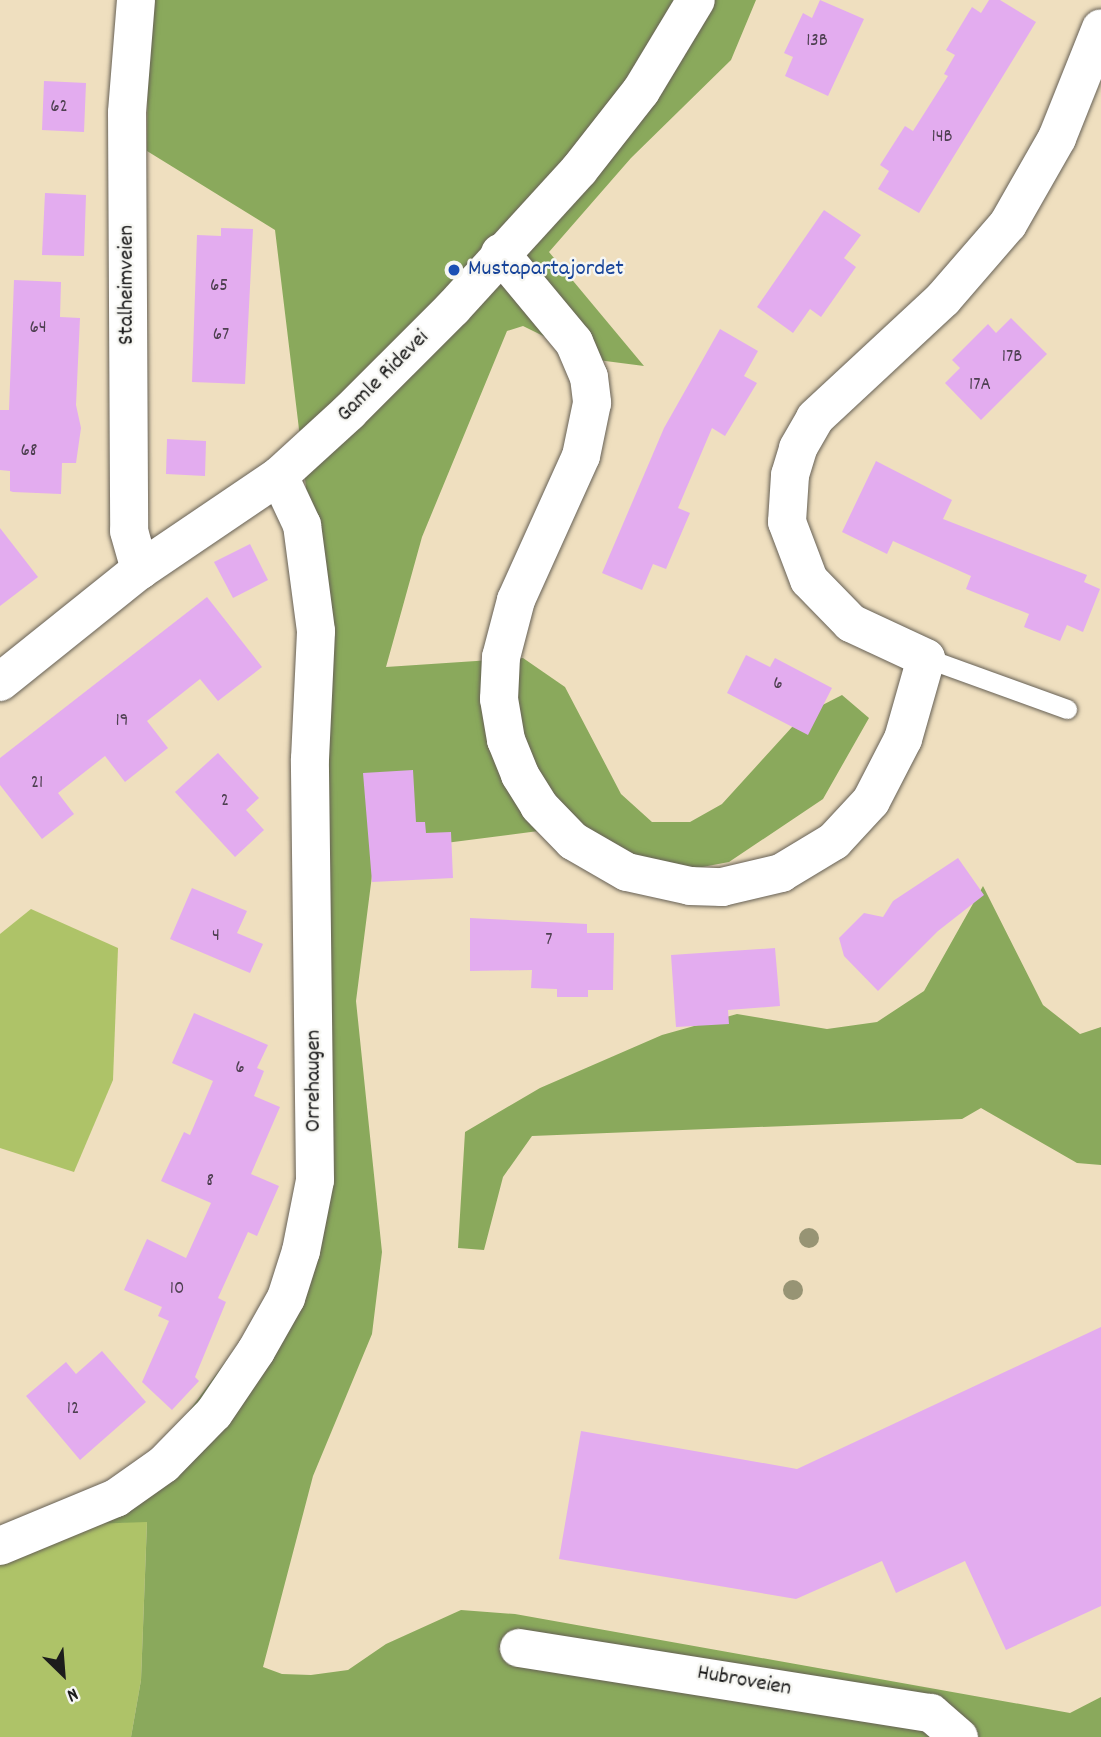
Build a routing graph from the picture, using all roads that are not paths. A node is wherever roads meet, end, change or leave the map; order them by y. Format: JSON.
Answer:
{"nodes":[{"id":1,"x":136,"y":0,"type":"edge"},
{"id":2,"x":696,"y":0,"type":"edge"},
{"id":3,"x":1101,"y":28,"type":"edge"},
{"id":4,"x":500,"y":253,"type":"junction"},
{"id":5,"x":279,"y":476,"type":"junction"},
{"id":6,"x":139,"y":570,"type":"junction"},
{"id":7,"x":926,"y":659,"type":"junction"},
{"id":8,"x":0,"y":682,"type":"edge"},
{"id":9,"x":1068,"y":709,"type":"dead end"},
{"id":10,"x":0,"y":1546,"type":"edge"},
{"id":11,"x":519,"y":1648,"type":"dead end"},
{"id":12,"x":960,"y":1737,"type":"edge"}],
"edges":[{"from":1,"to":6,"type":"street","name":"Stalheimveien"},
{"from":2,"to":4,"type":"street","name":"Gamle Ridevei"},
{"from":3,"to":7,"type":"street"},
{"from":4,"to":5,"type":"street","name":"Gamle Ridevei"},
{"from":4,"to":7,"type":"street"},
{"from":5,"to":6,"type":"street","name":"Gamle Ridevei"},
{"from":5,"to":10,"type":"street","name":"Orrehaugen"},
{"from":6,"to":8,"type":"street","name":"Gamle Ridevei"},
{"from":7,"to":9,"type":"lane"},
{"from":11,"to":12,"type":"street","name":"Hubroveien"}]}
